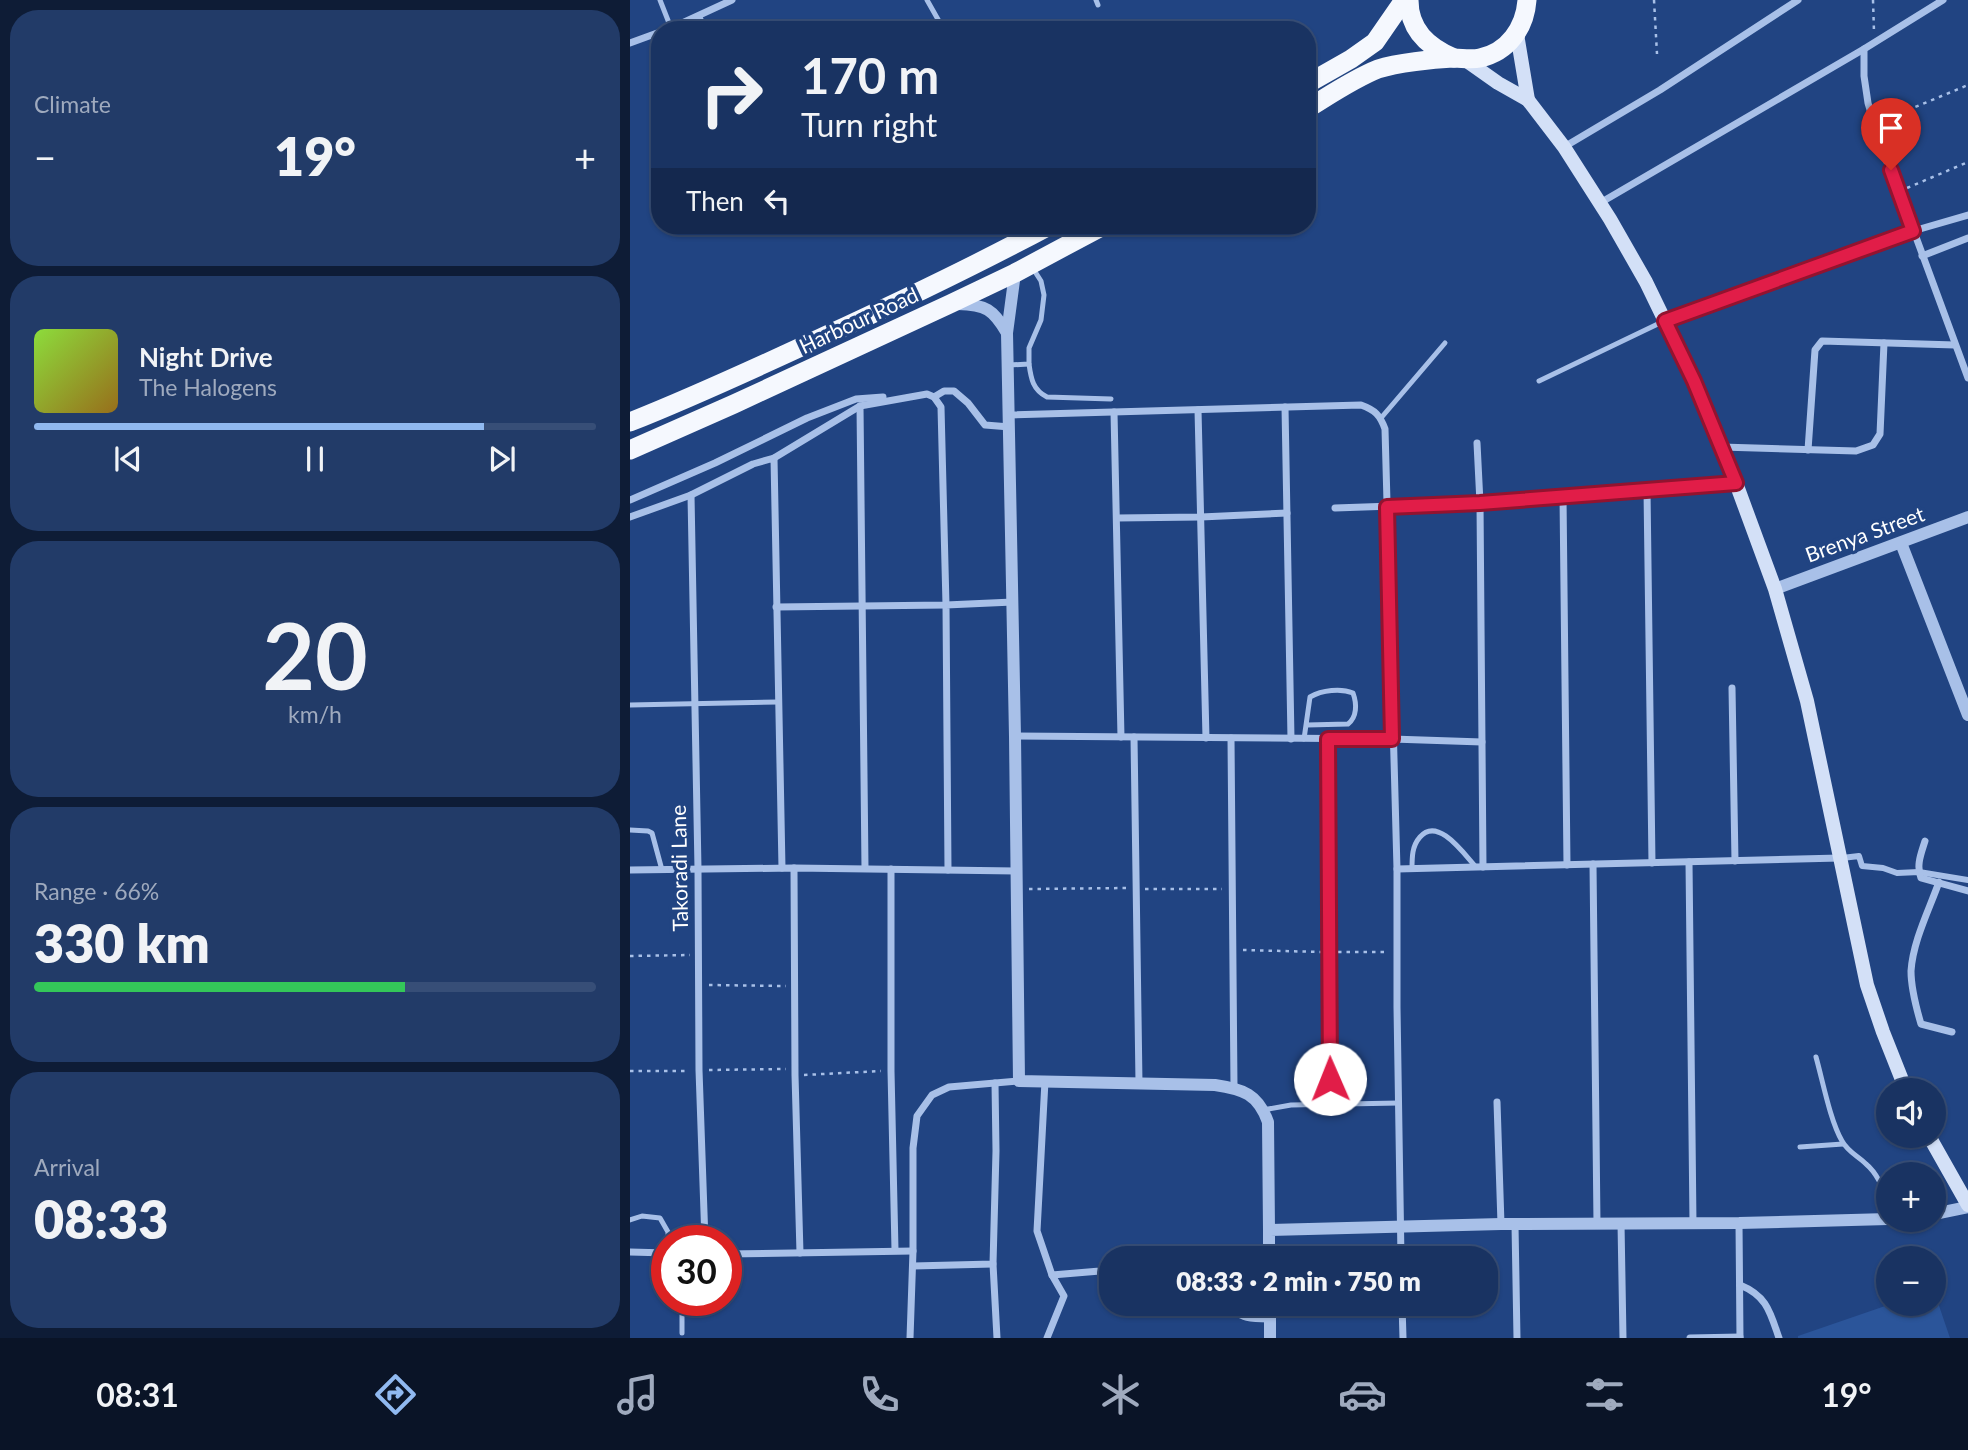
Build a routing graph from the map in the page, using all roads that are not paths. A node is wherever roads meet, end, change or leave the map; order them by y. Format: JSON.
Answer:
{"nodes":[{"id":1,"x":660,"y":0,"type":"edge"},
{"id":2,"x":732,"y":0,"type":"edge"},
{"id":3,"x":927,"y":0,"type":"edge"},
{"id":4,"x":1407,"y":0,"type":"edge"},
{"id":5,"x":1527,"y":0,"type":"edge"},
{"id":6,"x":1798,"y":0,"type":"edge"},
{"id":7,"x":1943,"y":0,"type":"edge"},
{"id":8,"x":699,"y":15,"type":"junction"},
{"id":9,"x":667,"y":21,"type":"edge"},
{"id":10,"x":686,"y":21,"type":"edge"},
{"id":11,"x":702,"y":21,"type":"edge"},
{"id":12,"x":939,"y":21,"type":"edge"},
{"id":13,"x":1517,"y":34,"type":"junction"},
{"id":14,"x":651,"y":35,"type":"edge"},
{"id":15,"x":630,"y":43,"type":"edge"},
{"id":16,"x":1864,"y":49,"type":"junction"},
{"id":17,"x":1459,"y":59,"type":"junction"},
{"id":18,"x":1316,"y":79,"type":"edge"},
{"id":19,"x":1528,"y":100,"type":"junction"},
{"id":20,"x":1316,"y":104,"type":"edge"},
{"id":21,"x":1564,"y":147,"type":"junction"},
{"id":22,"x":1600,"y":203,"type":"junction"},
{"id":23,"x":1968,"y":215,"type":"edge"},
{"id":24,"x":1913,"y":231,"type":"junction"},
{"id":25,"x":1032,"y":235,"type":"edge"},
{"id":26,"x":1086,"y":235,"type":"edge"},
{"id":27,"x":1968,"y":238,"type":"edge"},
{"id":28,"x":1922,"y":256,"type":"junction"},
{"id":29,"x":1023,"y":269,"type":"junction"},
{"id":30,"x":950,"y":304,"type":"junction"},
{"id":31,"x":1665,"y":321,"type":"junction"},
{"id":32,"x":1007,"y":333,"type":"junction"},
{"id":33,"x":1445,"y":343,"type":"dead end"},
{"id":34,"x":1884,"y":343,"type":"junction"},
{"id":35,"x":1955,"y":345,"type":"junction"},
{"id":36,"x":1029,"y":364,"type":"junction"},
{"id":37,"x":1009,"y":365,"type":"junction"},
{"id":38,"x":1968,"y":378,"type":"edge"},
{"id":39,"x":1539,"y":381,"type":"dead end"},
{"id":40,"x":918,"y":394,"type":"junction"},
{"id":41,"x":934,"y":397,"type":"junction"},
{"id":42,"x":1111,"y":399,"type":"dead end"},
{"id":43,"x":860,"y":406,"type":"junction"},
{"id":44,"x":1285,"y":407,"type":"junction"},
{"id":45,"x":1198,"y":410,"type":"junction"},
{"id":46,"x":1114,"y":412,"type":"junction"},
{"id":47,"x":1381,"y":418,"type":"junction"},
{"id":48,"x":1010,"y":421,"type":"junction"},
{"id":49,"x":630,"y":422,"type":"edge"},
{"id":50,"x":1477,"y":443,"type":"dead end"},
{"id":51,"x":1721,"y":447,"type":"junction"},
{"id":52,"x":630,"y":450,"type":"edge"},
{"id":53,"x":1808,"y":450,"type":"junction"},
{"id":54,"x":774,"y":458,"type":"junction"},
{"id":55,"x":1736,"y":483,"type":"junction"},
{"id":56,"x":1647,"y":490,"type":"junction"},
{"id":57,"x":691,"y":495,"type":"junction"},
{"id":58,"x":1563,"y":496,"type":"junction"},
{"id":59,"x":630,"y":500,"type":"edge"},
{"id":60,"x":1480,"y":503,"type":"junction"},
{"id":61,"x":1387,"y":507,"type":"junction"},
{"id":62,"x":1335,"y":508,"type":"dead end"},
{"id":63,"x":1287,"y":513,"type":"junction"},
{"id":64,"x":630,"y":517,"type":"edge"},
{"id":65,"x":1201,"y":517,"type":"junction"},
{"id":66,"x":1968,"y":517,"type":"edge"},
{"id":67,"x":1116,"y":518,"type":"junction"},
{"id":68,"x":1901,"y":543,"type":"junction"},
{"id":69,"x":1775,"y":589,"type":"junction"},
{"id":70,"x":1013,"y":602,"type":"junction"},
{"id":71,"x":946,"y":605,"type":"junction"},
{"id":72,"x":776,"y":607,"type":"junction"},
{"id":73,"x":862,"y":607,"type":"junction"},
{"id":74,"x":1731,"y":688,"type":"dead end"},
{"id":75,"x":778,"y":702,"type":"junction"},
{"id":76,"x":694,"y":704,"type":"junction"},
{"id":77,"x":630,"y":705,"type":"edge"},
{"id":78,"x":1968,"y":715,"type":"edge"},
{"id":79,"x":1307,"y":725,"type":"junction"},
{"id":80,"x":1015,"y":736,"type":"junction"},
{"id":81,"x":1121,"y":737,"type":"junction"},
{"id":82,"x":1134,"y":737,"type":"junction"},
{"id":83,"x":1206,"y":738,"type":"junction"},
{"id":84,"x":1231,"y":738,"type":"junction"},
{"id":85,"x":1291,"y":738,"type":"junction"},
{"id":86,"x":1304,"y":738,"type":"junction"},
{"id":87,"x":1328,"y":739,"type":"junction"},
{"id":88,"x":1392,"y":739,"type":"junction"},
{"id":89,"x":1482,"y":742,"type":"junction"},
{"id":90,"x":630,"y":830,"type":"edge"},
{"id":91,"x":1925,"y":841,"type":"dead end"},
{"id":92,"x":1840,"y":858,"type":"junction"},
{"id":93,"x":1735,"y":861,"type":"junction"},
{"id":94,"x":1689,"y":862,"type":"junction"},
{"id":95,"x":1652,"y":863,"type":"junction"},
{"id":96,"x":1593,"y":864,"type":"junction"},
{"id":97,"x":1567,"y":865,"type":"junction"},
{"id":98,"x":1480,"y":867,"type":"junction"},
{"id":99,"x":782,"y":868,"type":"junction"},
{"id":100,"x":794,"y":868,"type":"junction"},
{"id":101,"x":698,"y":869,"type":"junction"},
{"id":102,"x":865,"y":869,"type":"junction"},
{"id":103,"x":891,"y":869,"type":"junction"},
{"id":104,"x":1397,"y":869,"type":"junction"},
{"id":105,"x":1412,"y":869,"type":"junction"},
{"id":106,"x":630,"y":870,"type":"edge"},
{"id":107,"x":662,"y":870,"type":"junction"},
{"id":108,"x":948,"y":870,"type":"junction"},
{"id":109,"x":1016,"y":871,"type":"junction"},
{"id":110,"x":1919,"y":872,"type":"junction"},
{"id":111,"x":1968,"y":880,"type":"edge"},
{"id":112,"x":1939,"y":882,"type":"junction"},
{"id":113,"x":1968,"y":891,"type":"edge"},
{"id":114,"x":1952,"y":1032,"type":"dead end"},
{"id":115,"x":1815,"y":1057,"type":"dead end"},
{"id":116,"x":1901,"y":1078,"type":"edge"},
{"id":117,"x":1330,"y":1079,"type":"dead end"},
{"id":118,"x":1019,"y":1081,"type":"junction"},
{"id":119,"x":1045,"y":1082,"type":"junction"},
{"id":120,"x":995,"y":1083,"type":"junction"},
{"id":121,"x":1139,"y":1083,"type":"junction"},
{"id":122,"x":1234,"y":1087,"type":"junction"},
{"id":123,"x":1497,"y":1102,"type":"dead end"},
{"id":124,"x":1399,"y":1103,"type":"junction"},
{"id":125,"x":1263,"y":1110,"type":"junction"},
{"id":126,"x":1843,"y":1143,"type":"junction"},
{"id":127,"x":1800,"y":1147,"type":"dead end"},
{"id":128,"x":1936,"y":1148,"type":"edge"},
{"id":129,"x":1876,"y":1176,"type":"edge"},
{"id":130,"x":1968,"y":1206,"type":"edge"},
{"id":131,"x":1946,"y":1211,"type":"edge"},
{"id":132,"x":1876,"y":1219,"type":"edge"},
{"id":133,"x":630,"y":1220,"type":"edge"},
{"id":134,"x":1597,"y":1223,"type":"junction"},
{"id":135,"x":1621,"y":1223,"type":"junction"},
{"id":136,"x":1693,"y":1223,"type":"junction"},
{"id":137,"x":1739,"y":1223,"type":"junction"},
{"id":138,"x":664,"y":1225,"type":"edge"},
{"id":139,"x":704,"y":1225,"type":"edge"},
{"id":140,"x":1508,"y":1225,"type":"junction"},
{"id":141,"x":1401,"y":1226,"type":"junction"},
{"id":142,"x":1269,"y":1230,"type":"junction"},
{"id":143,"x":1269,"y":1246,"type":"edge"},
{"id":144,"x":1401,"y":1246,"type":"edge"},
{"id":145,"x":895,"y":1251,"type":"junction"},
{"id":146,"x":913,"y":1251,"type":"junction"},
{"id":147,"x":630,"y":1252,"type":"edge"},
{"id":148,"x":651,"y":1253,"type":"edge"},
{"id":149,"x":800,"y":1253,"type":"junction"},
{"id":150,"x":742,"y":1254,"type":"edge"},
{"id":151,"x":993,"y":1265,"type":"junction"},
{"id":152,"x":913,"y":1266,"type":"junction"},
{"id":153,"x":1099,"y":1271,"type":"edge"},
{"id":154,"x":1052,"y":1275,"type":"junction"},
{"id":155,"x":1740,"y":1285,"type":"junction"},
{"id":156,"x":682,"y":1316,"type":"edge"},
{"id":157,"x":1239,"y":1316,"type":"edge"},
{"id":158,"x":1270,"y":1316,"type":"edge"},
{"id":159,"x":1402,"y":1316,"type":"edge"},
{"id":160,"x":1270,"y":1320,"type":"junction"},
{"id":161,"x":682,"y":1334,"type":"dead end"},
{"id":162,"x":910,"y":1338,"type":"edge"},
{"id":163,"x":998,"y":1338,"type":"edge"},
{"id":164,"x":1047,"y":1338,"type":"edge"},
{"id":165,"x":1270,"y":1338,"type":"edge"},
{"id":166,"x":1403,"y":1338,"type":"edge"},
{"id":167,"x":1517,"y":1338,"type":"edge"},
{"id":168,"x":1623,"y":1338,"type":"edge"},
{"id":169,"x":1690,"y":1338,"type":"edge"},
{"id":170,"x":1740,"y":1338,"type":"edge"},
{"id":171,"x":1779,"y":1338,"type":"edge"}],
"edges":[{"from":1,"to":9,"type":"lane"},
{"from":2,"to":8,"type":"street"},
{"from":3,"to":12,"type":"lane"},
{"from":4,"to":17,"type":"highway"},
{"from":4,"to":18,"type":"highway"},
{"from":5,"to":13,"type":"highway"},
{"from":6,"to":21,"type":"street"},
{"from":7,"to":16,"type":"street"},
{"from":8,"to":10,"type":"street"},
{"from":8,"to":11,"type":"lane"},
{"from":13,"to":17,"type":"highway"},
{"from":13,"to":19,"type":"main road"},
{"from":14,"to":15,"type":"street"},
{"from":16,"to":22,"type":"street"},
{"from":16,"to":24,"type":"street"},
{"from":17,"to":19,"type":"main road"},
{"from":17,"to":20,"type":"highway"},
{"from":19,"to":21,"type":"main road"},
{"from":21,"to":22,"type":"main road"},
{"from":22,"to":31,"type":"main road"},
{"from":23,"to":24,"type":"street"},
{"from":24,"to":28,"type":"street"},
{"from":24,"to":31,"type":"street"},
{"from":25,"to":49,"type":"highway","name":"Harbour Road"},
{"from":26,"to":29,"type":"highway","name":"Harbour Road"},
{"from":27,"to":28,"type":"street"},
{"from":28,"to":35,"type":"street"},
{"from":29,"to":30,"type":"highway","name":"Harbour Road"},
{"from":29,"to":32,"type":"street"},
{"from":29,"to":36,"type":"lane"},
{"from":30,"to":32,"type":"street"},
{"from":30,"to":52,"type":"highway","name":"Harbour Road"},
{"from":31,"to":39,"type":"lane"},
{"from":31,"to":51,"type":"main road"},
{"from":32,"to":37,"type":"street"},
{"from":33,"to":47,"type":"lane"},
{"from":34,"to":35,"type":"street"},
{"from":34,"to":53,"type":"street"},
{"from":34,"to":53,"type":"street"},
{"from":35,"to":38,"type":"street"},
{"from":36,"to":37,"type":"lane"},
{"from":36,"to":42,"type":"lane"},
{"from":37,"to":48,"type":"street"},
{"from":40,"to":41,"type":"street"},
{"from":40,"to":43,"type":"street"},
{"from":40,"to":59,"type":"street"},
{"from":41,"to":48,"type":"street"},
{"from":41,"to":71,"type":"street"},
{"from":43,"to":54,"type":"street"},
{"from":43,"to":73,"type":"street"},
{"from":44,"to":45,"type":"street"},
{"from":44,"to":47,"type":"street"},
{"from":44,"to":63,"type":"street"},
{"from":45,"to":46,"type":"street"},
{"from":45,"to":65,"type":"street"},
{"from":46,"to":48,"type":"street"},
{"from":46,"to":67,"type":"street"},
{"from":47,"to":61,"type":"street"},
{"from":48,"to":70,"type":"street"},
{"from":50,"to":60,"type":"street"},
{"from":51,"to":53,"type":"street"},
{"from":51,"to":55,"type":"main road"},
{"from":54,"to":57,"type":"street"},
{"from":54,"to":72,"type":"street"},
{"from":55,"to":56,"type":"street"},
{"from":55,"to":69,"type":"main road"},
{"from":56,"to":58,"type":"street"},
{"from":56,"to":95,"type":"street"},
{"from":57,"to":64,"type":"street"},
{"from":57,"to":76,"type":"street","name":"Takoradi Lane"},
{"from":58,"to":60,"type":"street"},
{"from":58,"to":97,"type":"street"},
{"from":60,"to":61,"type":"street"},
{"from":60,"to":89,"type":"street"},
{"from":61,"to":62,"type":"street"},
{"from":61,"to":88,"type":"street"},
{"from":63,"to":65,"type":"street"},
{"from":63,"to":85,"type":"street"},
{"from":65,"to":67,"type":"street"},
{"from":65,"to":83,"type":"street"},
{"from":66,"to":68,"type":"street","name":"Brenya Street"},
{"from":67,"to":81,"type":"street"},
{"from":68,"to":69,"type":"street","name":"Brenya Street"},
{"from":68,"to":78,"type":"street"},
{"from":69,"to":92,"type":"main road"},
{"from":70,"to":71,"type":"street"},
{"from":70,"to":80,"type":"street"},
{"from":71,"to":73,"type":"street"},
{"from":71,"to":108,"type":"street"},
{"from":72,"to":73,"type":"street"},
{"from":72,"to":75,"type":"street"},
{"from":73,"to":102,"type":"street"},
{"from":74,"to":93,"type":"street"},
{"from":75,"to":76,"type":"lane"},
{"from":75,"to":99,"type":"street"},
{"from":76,"to":77,"type":"lane"},
{"from":76,"to":101,"type":"street","name":"Takoradi Lane"},
{"from":79,"to":79,"type":"lane"},
{"from":79,"to":86,"type":"lane"},
{"from":80,"to":81,"type":"street"},
{"from":80,"to":109,"type":"street"},
{"from":81,"to":82,"type":"street"},
{"from":82,"to":83,"type":"street"},
{"from":82,"to":121,"type":"street"},
{"from":83,"to":84,"type":"street"},
{"from":84,"to":85,"type":"street"},
{"from":84,"to":122,"type":"street"},
{"from":85,"to":86,"type":"street"},
{"from":86,"to":87,"type":"street"},
{"from":87,"to":88,"type":"street"},
{"from":87,"to":117,"type":"street"},
{"from":88,"to":89,"type":"street"},
{"from":88,"to":104,"type":"street"},
{"from":89,"to":98,"type":"street"},
{"from":90,"to":107,"type":"lane"},
{"from":91,"to":110,"type":"street"},
{"from":92,"to":93,"type":"street"},
{"from":92,"to":110,"type":"street"},
{"from":92,"to":116,"type":"main road"},
{"from":93,"to":94,"type":"street"},
{"from":94,"to":95,"type":"street"},
{"from":94,"to":136,"type":"street"},
{"from":95,"to":96,"type":"street"},
{"from":96,"to":97,"type":"street"},
{"from":96,"to":134,"type":"street"},
{"from":97,"to":98,"type":"street"},
{"from":98,"to":105,"type":"street"},
{"from":98,"to":105,"type":"lane"},
{"from":99,"to":100,"type":"street"},
{"from":99,"to":101,"type":"street"},
{"from":100,"to":102,"type":"street"},
{"from":100,"to":149,"type":"street"},
{"from":101,"to":107,"type":"street"},
{"from":101,"to":139,"type":"street","name":"Takoradi Lane"},
{"from":102,"to":103,"type":"street"},
{"from":103,"to":108,"type":"street"},
{"from":103,"to":145,"type":"street"},
{"from":104,"to":105,"type":"street"},
{"from":104,"to":124,"type":"street"},
{"from":106,"to":107,"type":"street"},
{"from":108,"to":109,"type":"street"},
{"from":109,"to":118,"type":"street"},
{"from":110,"to":111,"type":"street"},
{"from":110,"to":112,"type":"street"},
{"from":112,"to":113,"type":"street"},
{"from":112,"to":114,"type":"street"},
{"from":115,"to":126,"type":"lane"},
{"from":118,"to":119,"type":"street"},
{"from":118,"to":120,"type":"street"},
{"from":119,"to":121,"type":"street"},
{"from":119,"to":154,"type":"street"},
{"from":120,"to":146,"type":"street"},
{"from":120,"to":151,"type":"street"},
{"from":121,"to":122,"type":"street"},
{"from":122,"to":125,"type":"street"},
{"from":123,"to":140,"type":"street"},
{"from":124,"to":125,"type":"lane"},
{"from":124,"to":141,"type":"street"},
{"from":125,"to":142,"type":"street"},
{"from":126,"to":127,"type":"lane"},
{"from":126,"to":129,"type":"lane"},
{"from":128,"to":130,"type":"main road"},
{"from":130,"to":131,"type":"street"},
{"from":132,"to":137,"type":"street"},
{"from":133,"to":138,"type":"lane"},
{"from":134,"to":135,"type":"street"},
{"from":134,"to":140,"type":"street"},
{"from":135,"to":136,"type":"street"},
{"from":135,"to":168,"type":"street"},
{"from":136,"to":137,"type":"street"},
{"from":137,"to":155,"type":"street"},
{"from":140,"to":141,"type":"street"},
{"from":140,"to":167,"type":"street"},
{"from":141,"to":142,"type":"street"},
{"from":141,"to":144,"type":"street"},
{"from":142,"to":143,"type":"street"},
{"from":145,"to":146,"type":"street"},
{"from":145,"to":149,"type":"street"},
{"from":146,"to":152,"type":"street"},
{"from":147,"to":148,"type":"street"},
{"from":149,"to":150,"type":"street"},
{"from":151,"to":152,"type":"street"},
{"from":151,"to":163,"type":"street"},
{"from":152,"to":162,"type":"street"},
{"from":153,"to":154,"type":"street"},
{"from":154,"to":164,"type":"street"},
{"from":155,"to":170,"type":"street"},
{"from":155,"to":171,"type":"street"},
{"from":156,"to":161,"type":"lane"},
{"from":157,"to":160,"type":"lane"},
{"from":158,"to":160,"type":"street"},
{"from":159,"to":166,"type":"street"},
{"from":160,"to":165,"type":"street"},
{"from":169,"to":170,"type":"street"}]}
